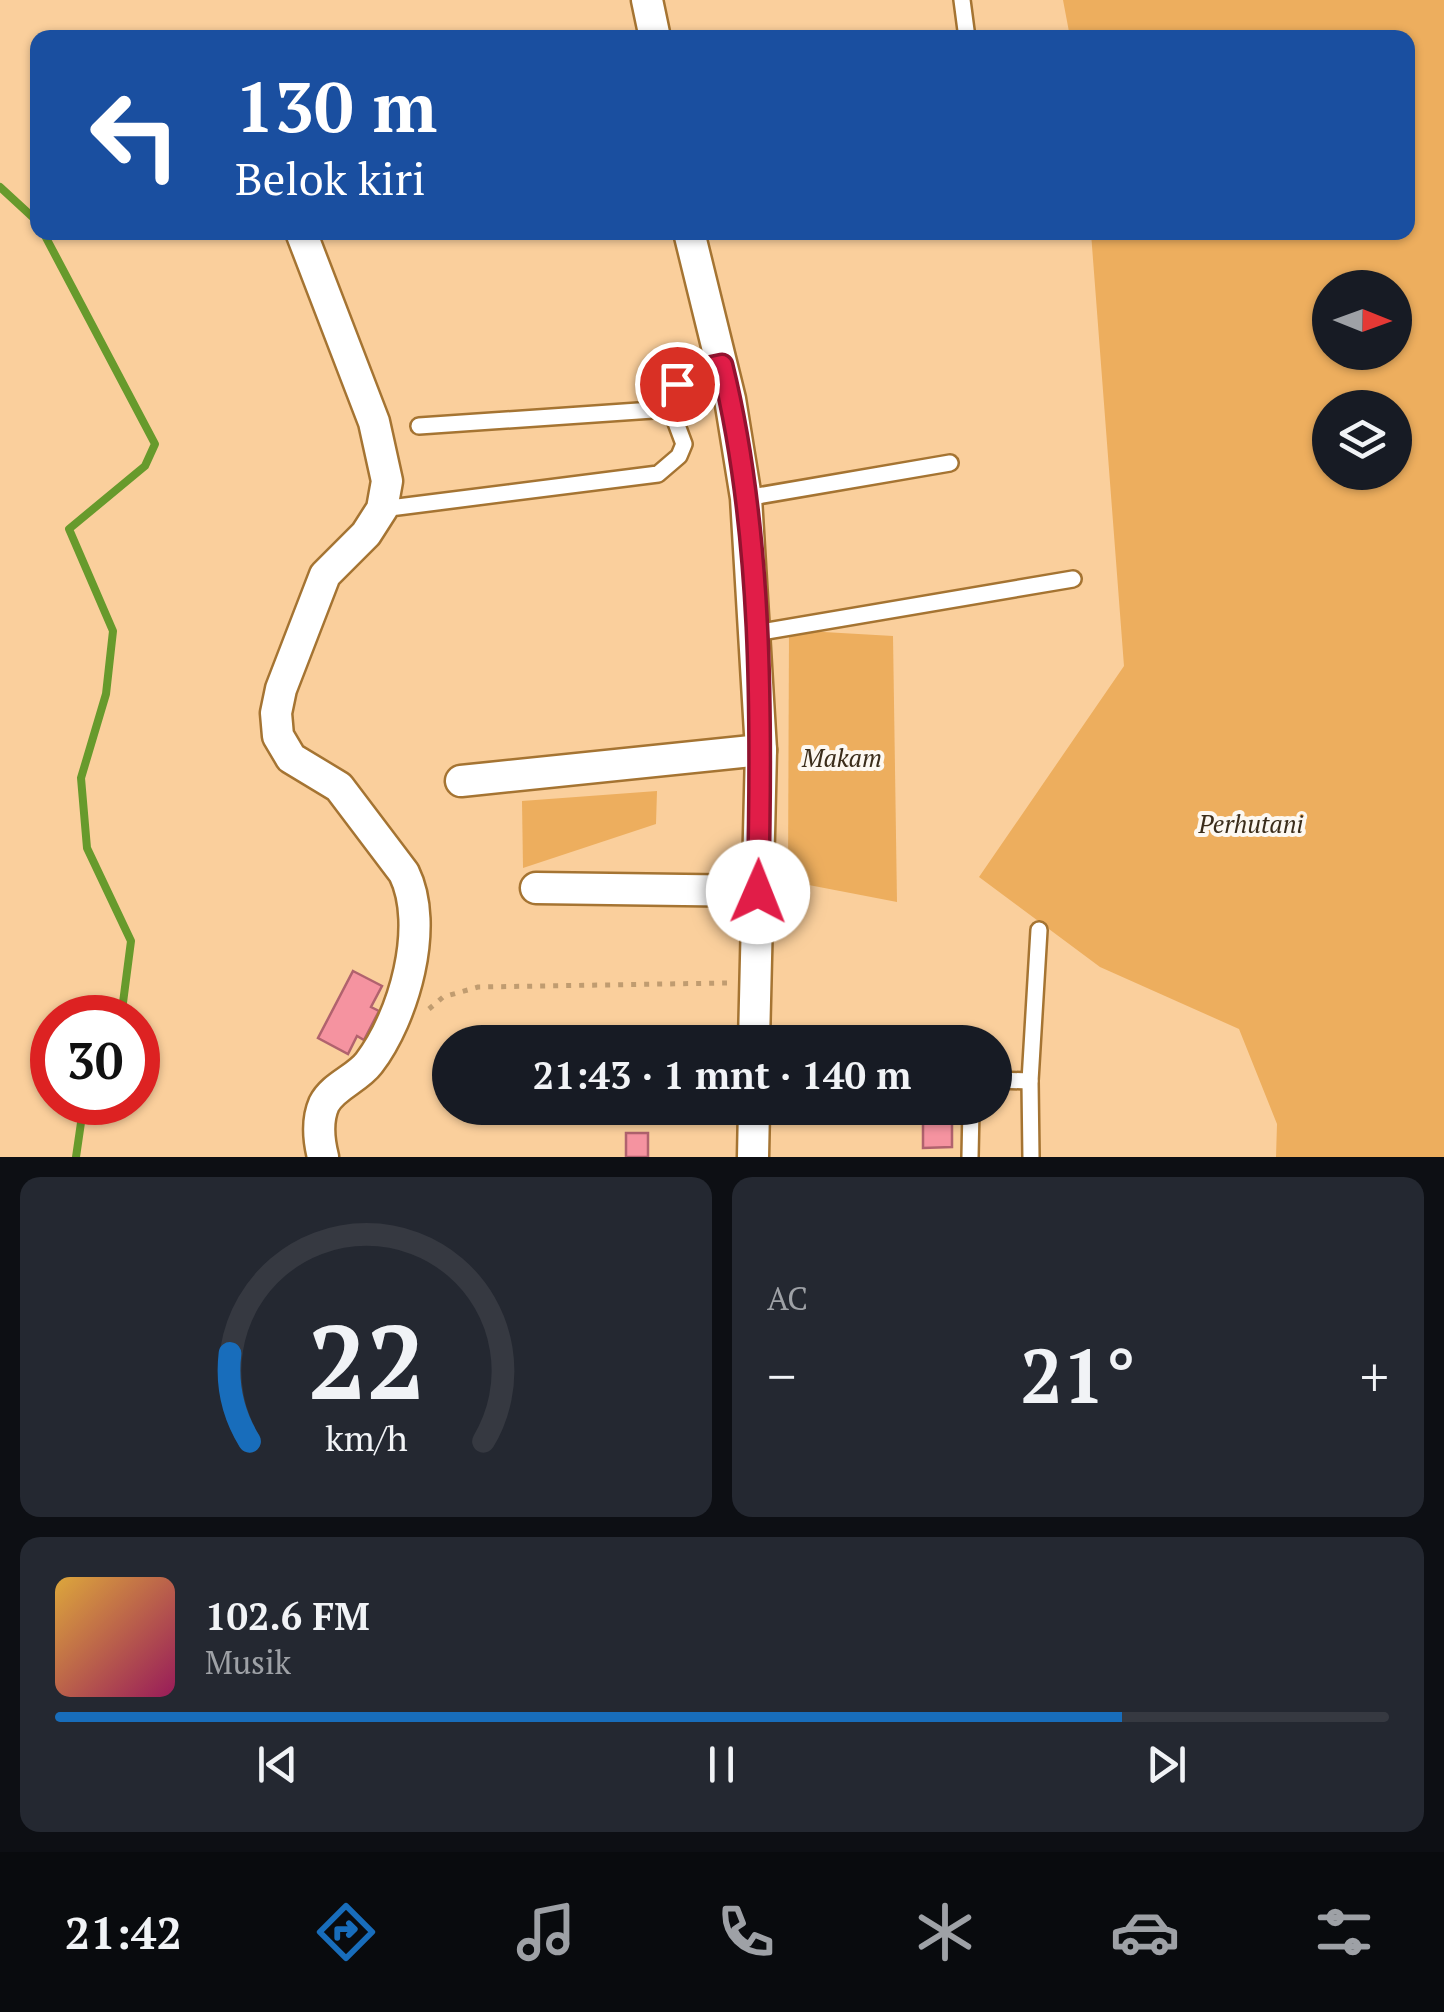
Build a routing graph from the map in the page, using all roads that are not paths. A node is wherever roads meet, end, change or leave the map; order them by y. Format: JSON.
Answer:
{"nodes":[{"id":1,"x":647,"y":0,"type":"edge"},
{"id":2,"x":962,"y":0,"type":"edge"},
{"id":3,"x":653,"y":30,"type":"edge"},
{"id":4,"x":966,"y":30,"type":"edge"},
{"id":5,"x":304,"y":240,"type":"edge"},
{"id":6,"x":693,"y":240,"type":"edge"},
{"id":7,"x":722,"y":365,"type":"junction"},
{"id":8,"x":669,"y":404,"type":"junction"},
{"id":9,"x":419,"y":426,"type":"dead end"},
{"id":10,"x":950,"y":463,"type":"dead end"},
{"id":11,"x":746,"y":498,"type":"junction"},
{"id":12,"x":382,"y":508,"type":"junction"},
{"id":13,"x":1072,"y":578,"type":"dead end"},
{"id":14,"x":754,"y":633,"type":"junction"},
{"id":15,"x":761,"y":750,"type":"junction"},
{"id":16,"x":461,"y":781,"type":"dead end"},
{"id":17,"x":536,"y":888,"type":"dead end"},
{"id":18,"x":758,"y":892,"type":"junction"},
{"id":19,"x":1039,"y":930,"type":"dead end"},
{"id":20,"x":754,"y":1025,"type":"edge"},
{"id":21,"x":1012,"y":1080,"type":"edge"},
{"id":22,"x":1030,"y":1081,"type":"junction"},
{"id":23,"x":754,"y":1125,"type":"edge"},
{"id":24,"x":971,"y":1125,"type":"edge"},
{"id":25,"x":324,"y":1157,"type":"edge"},
{"id":26,"x":753,"y":1157,"type":"edge"},
{"id":27,"x":970,"y":1157,"type":"edge"},
{"id":28,"x":1031,"y":1157,"type":"edge"}],
"edges":[{"from":1,"to":3,"type":"street"},
{"from":2,"to":4,"type":"lane"},
{"from":5,"to":12,"type":"street"},
{"from":6,"to":7,"type":"street"},
{"from":7,"to":8,"type":"lane"},
{"from":7,"to":11,"type":"street"},
{"from":8,"to":9,"type":"lane"},
{"from":8,"to":12,"type":"lane"},
{"from":10,"to":11,"type":"lane"},
{"from":11,"to":14,"type":"street"},
{"from":12,"to":25,"type":"street"},
{"from":13,"to":14,"type":"lane"},
{"from":14,"to":15,"type":"street"},
{"from":15,"to":16,"type":"street"},
{"from":15,"to":18,"type":"street"},
{"from":17,"to":18,"type":"street"},
{"from":18,"to":20,"type":"street"},
{"from":19,"to":22,"type":"lane"},
{"from":21,"to":22,"type":"lane"},
{"from":22,"to":28,"type":"lane"},
{"from":23,"to":26,"type":"street"},
{"from":24,"to":27,"type":"lane"}]}
